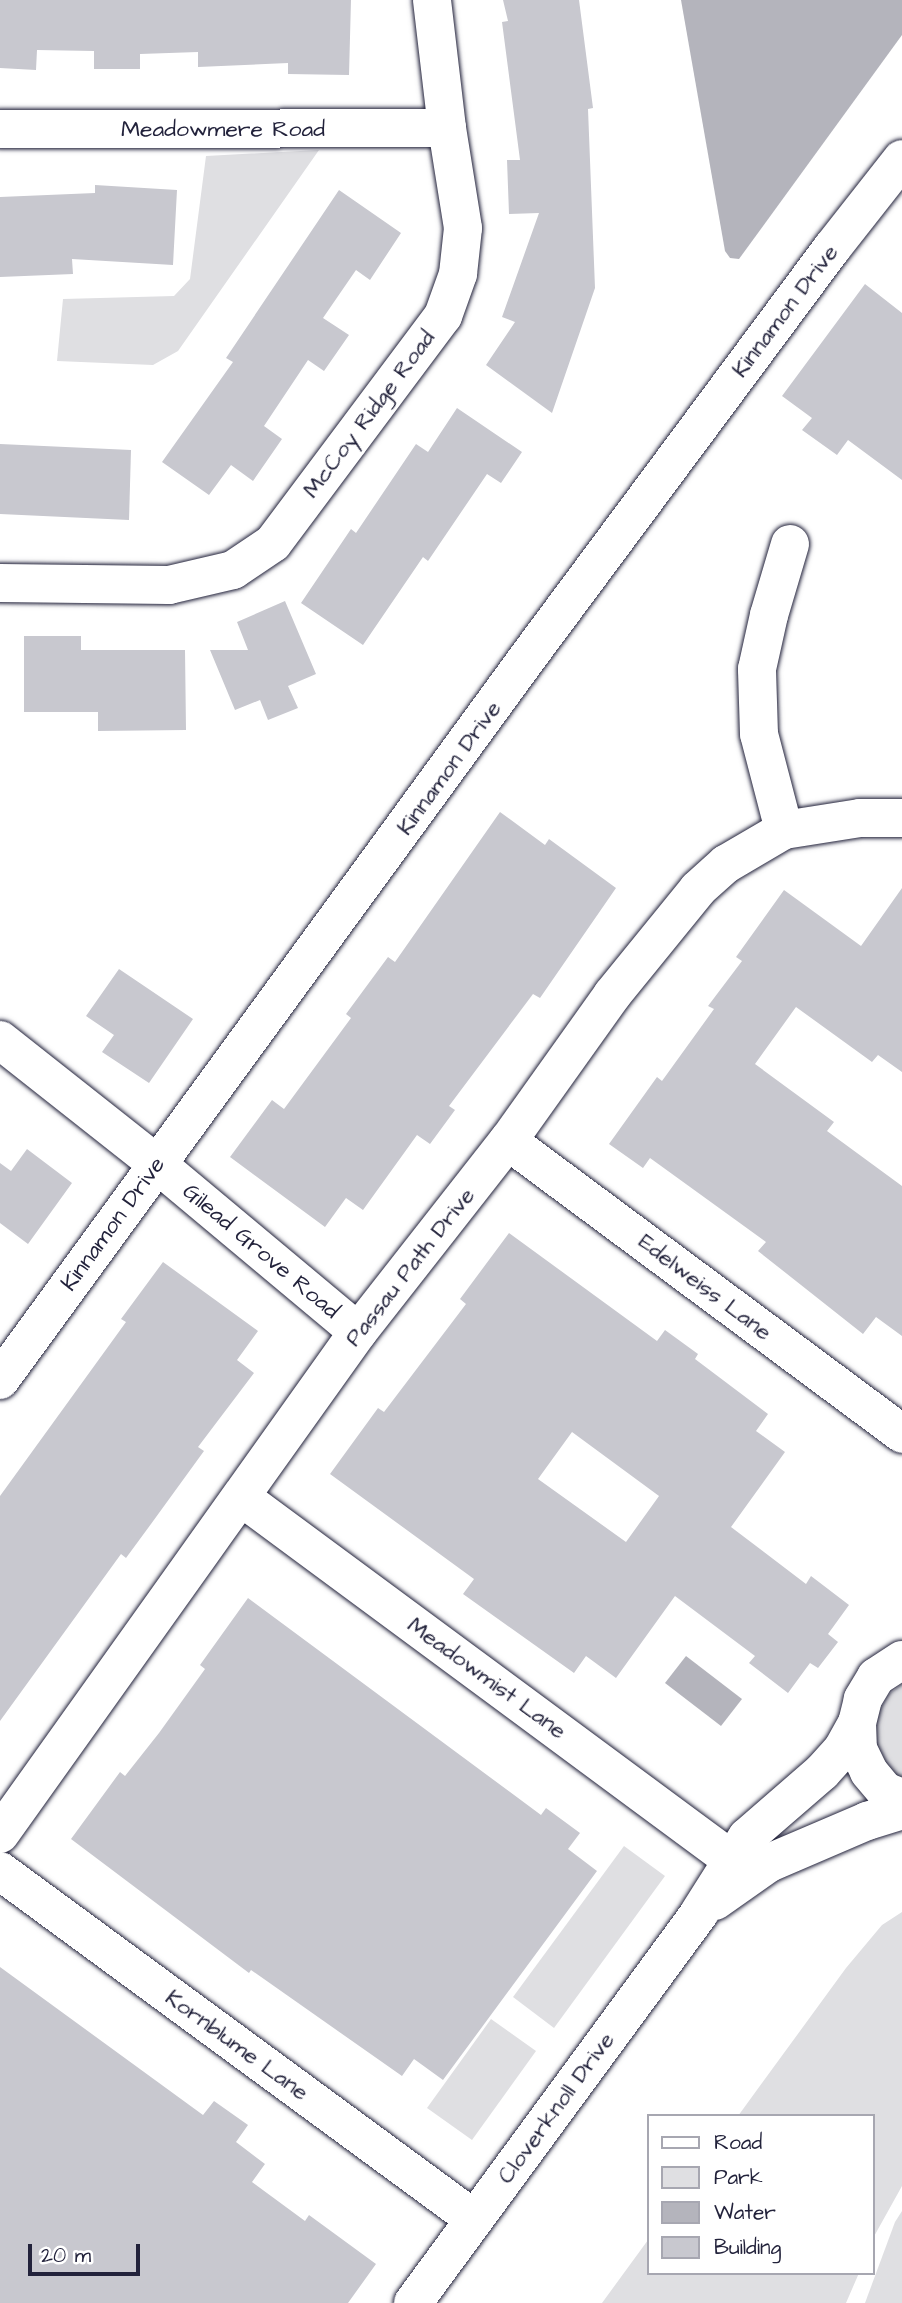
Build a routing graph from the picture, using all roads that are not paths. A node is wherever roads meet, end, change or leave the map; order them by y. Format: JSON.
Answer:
{"nodes":[{"id":1,"x":432,"y":0,"type":"edge"},
{"id":2,"x":447,"y":128,"type":"junction"},
{"id":3,"x":0,"y":129,"type":"edge"},
{"id":4,"x":902,"y":159,"type":"edge"},
{"id":5,"x":790,"y":544,"type":"dead end"},
{"id":6,"x":0,"y":583,"type":"edge"},
{"id":7,"x":902,"y":818,"type":"edge"},
{"id":8,"x":784,"y":830,"type":"junction"},
{"id":9,"x":0,"y":1040,"type":"edge"},
{"id":10,"x":508,"y":1141,"type":"junction"},
{"id":11,"x":156,"y":1163,"type":"junction"},
{"id":12,"x":358,"y":1332,"type":"junction"},
{"id":13,"x":0,"y":1380,"type":"edge"},
{"id":14,"x":902,"y":1434,"type":"edge"},
{"id":15,"x":242,"y":1497,"type":"junction"},
{"id":16,"x":902,"y":1660,"type":"edge"},
{"id":17,"x":857,"y":1723,"type":"junction"},
{"id":18,"x":902,"y":1798,"type":"edge"},
{"id":19,"x":902,"y":1810,"type":"edge"},
{"id":20,"x":0,"y":1834,"type":"edge"},
{"id":21,"x":732,"y":1860,"type":"junction"},
{"id":22,"x":0,"y":1871,"type":"edge"},
{"id":23,"x":699,"y":1913,"type":"junction"},
{"id":24,"x":474,"y":2219,"type":"junction"},
{"id":25,"x":413,"y":2303,"type":"edge"}],
"edges":[{"from":1,"to":2,"type":"street","name":"McCoy Ridge Road"},
{"from":2,"to":3,"type":"street","name":"Meadowmere Road"},
{"from":2,"to":6,"type":"street","name":"McCoy Ridge Road"},
{"from":4,"to":11,"type":"street","name":"Kinnamon Drive"},
{"from":5,"to":8,"type":"street"},
{"from":7,"to":8,"type":"street","name":"Passau Path Drive"},
{"from":8,"to":10,"type":"street","name":"Passau Path Drive"},
{"from":9,"to":11,"type":"street","name":"Gilead Grove Road"},
{"from":10,"to":12,"type":"street","name":"Passau Path Drive"},
{"from":10,"to":14,"type":"street","name":"Edelweiss Lane"},
{"from":11,"to":12,"type":"street","name":"Gilead Grove Road"},
{"from":11,"to":13,"type":"street","name":"Kinnamon Drive"},
{"from":12,"to":15,"type":"street","name":"Passau Path Drive"},
{"from":15,"to":20,"type":"street","name":"Passau Path Drive"},
{"from":15,"to":21,"type":"street","name":"Meadowmist Lane"},
{"from":16,"to":17,"type":"street","name":"Cloverknoll Drive"},
{"from":17,"to":18,"type":"street"},
{"from":17,"to":21,"type":"street","name":"Cloverknoll Drive"},
{"from":19,"to":23,"type":"street","name":"Cloverknoll Drive"},
{"from":21,"to":23,"type":"street","name":"Cloverknoll Drive"},
{"from":22,"to":24,"type":"street","name":"Kornblume Lane"},
{"from":23,"to":24,"type":"street","name":"Cloverknoll Drive"},
{"from":24,"to":25,"type":"street","name":"Cloverknoll Drive"}]}
